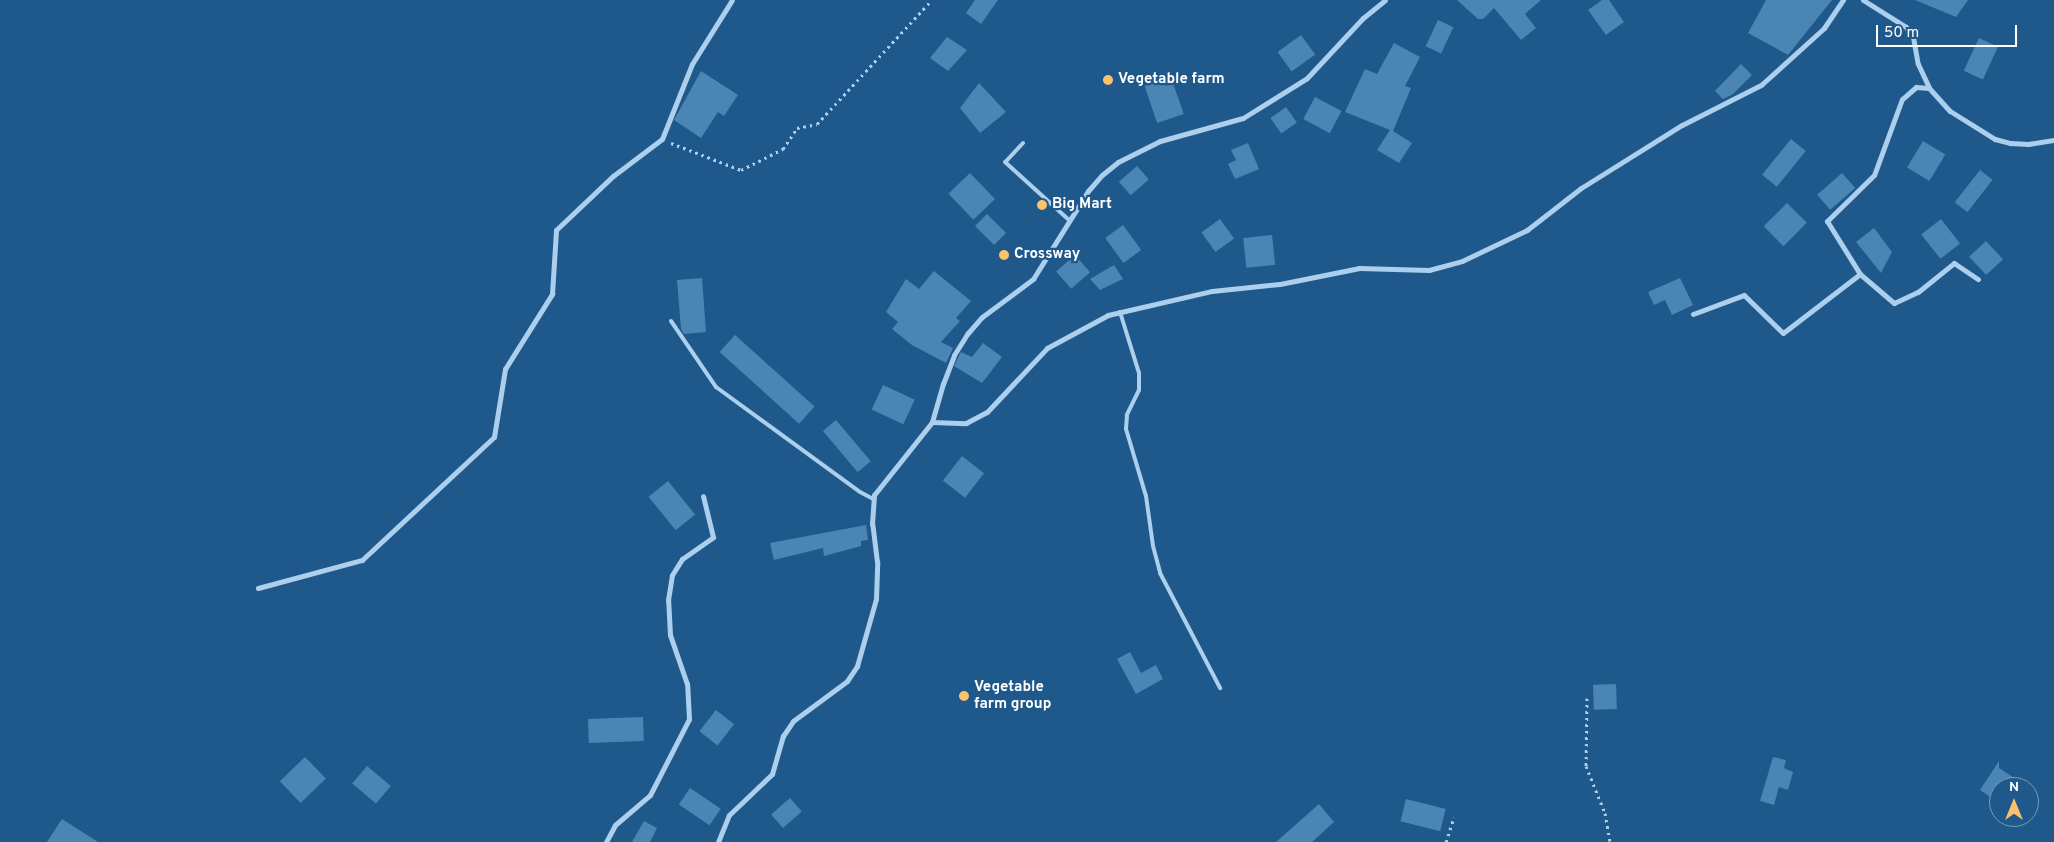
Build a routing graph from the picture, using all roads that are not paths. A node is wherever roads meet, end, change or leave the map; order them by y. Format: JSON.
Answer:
{"nodes":[{"id":1,"x":732,"y":0,"type":"edge"},
{"id":2,"x":1385,"y":0,"type":"edge"},
{"id":3,"x":1843,"y":0,"type":"edge"},
{"id":4,"x":1863,"y":0,"type":"edge"},
{"id":5,"x":1929,"y":88,"type":"junction"},
{"id":6,"x":2054,"y":140,"type":"edge"},
{"id":7,"x":1023,"y":143,"type":"dead end"},
{"id":8,"x":1069,"y":220,"type":"junction"},
{"id":9,"x":1860,"y":274,"type":"junction"},
{"id":10,"x":1978,"y":279,"type":"dead end"},
{"id":11,"x":1120,"y":312,"type":"junction"},
{"id":12,"x":1693,"y":314,"type":"dead end"},
{"id":13,"x":671,"y":321,"type":"dead end"},
{"id":14,"x":932,"y":422,"type":"junction"},
{"id":15,"x":703,"y":496,"type":"dead end"},
{"id":16,"x":873,"y":499,"type":"junction"},
{"id":17,"x":258,"y":588,"type":"dead end"},
{"id":18,"x":1220,"y":688,"type":"dead end"},
{"id":19,"x":606,"y":842,"type":"edge"},
{"id":20,"x":718,"y":842,"type":"edge"}],
"edges":[{"from":1,"to":17,"type":"street"},
{"from":2,"to":8,"type":"street"},
{"from":3,"to":11,"type":"street"},
{"from":4,"to":5,"type":"street"},
{"from":5,"to":6,"type":"street"},
{"from":5,"to":9,"type":"street"},
{"from":7,"to":8,"type":"lane"},
{"from":8,"to":14,"type":"street"},
{"from":9,"to":10,"type":"street"},
{"from":9,"to":12,"type":"street"},
{"from":11,"to":14,"type":"street"},
{"from":11,"to":18,"type":"lane"},
{"from":13,"to":16,"type":"lane"},
{"from":14,"to":16,"type":"street"},
{"from":15,"to":19,"type":"street"},
{"from":16,"to":20,"type":"street"}]}
